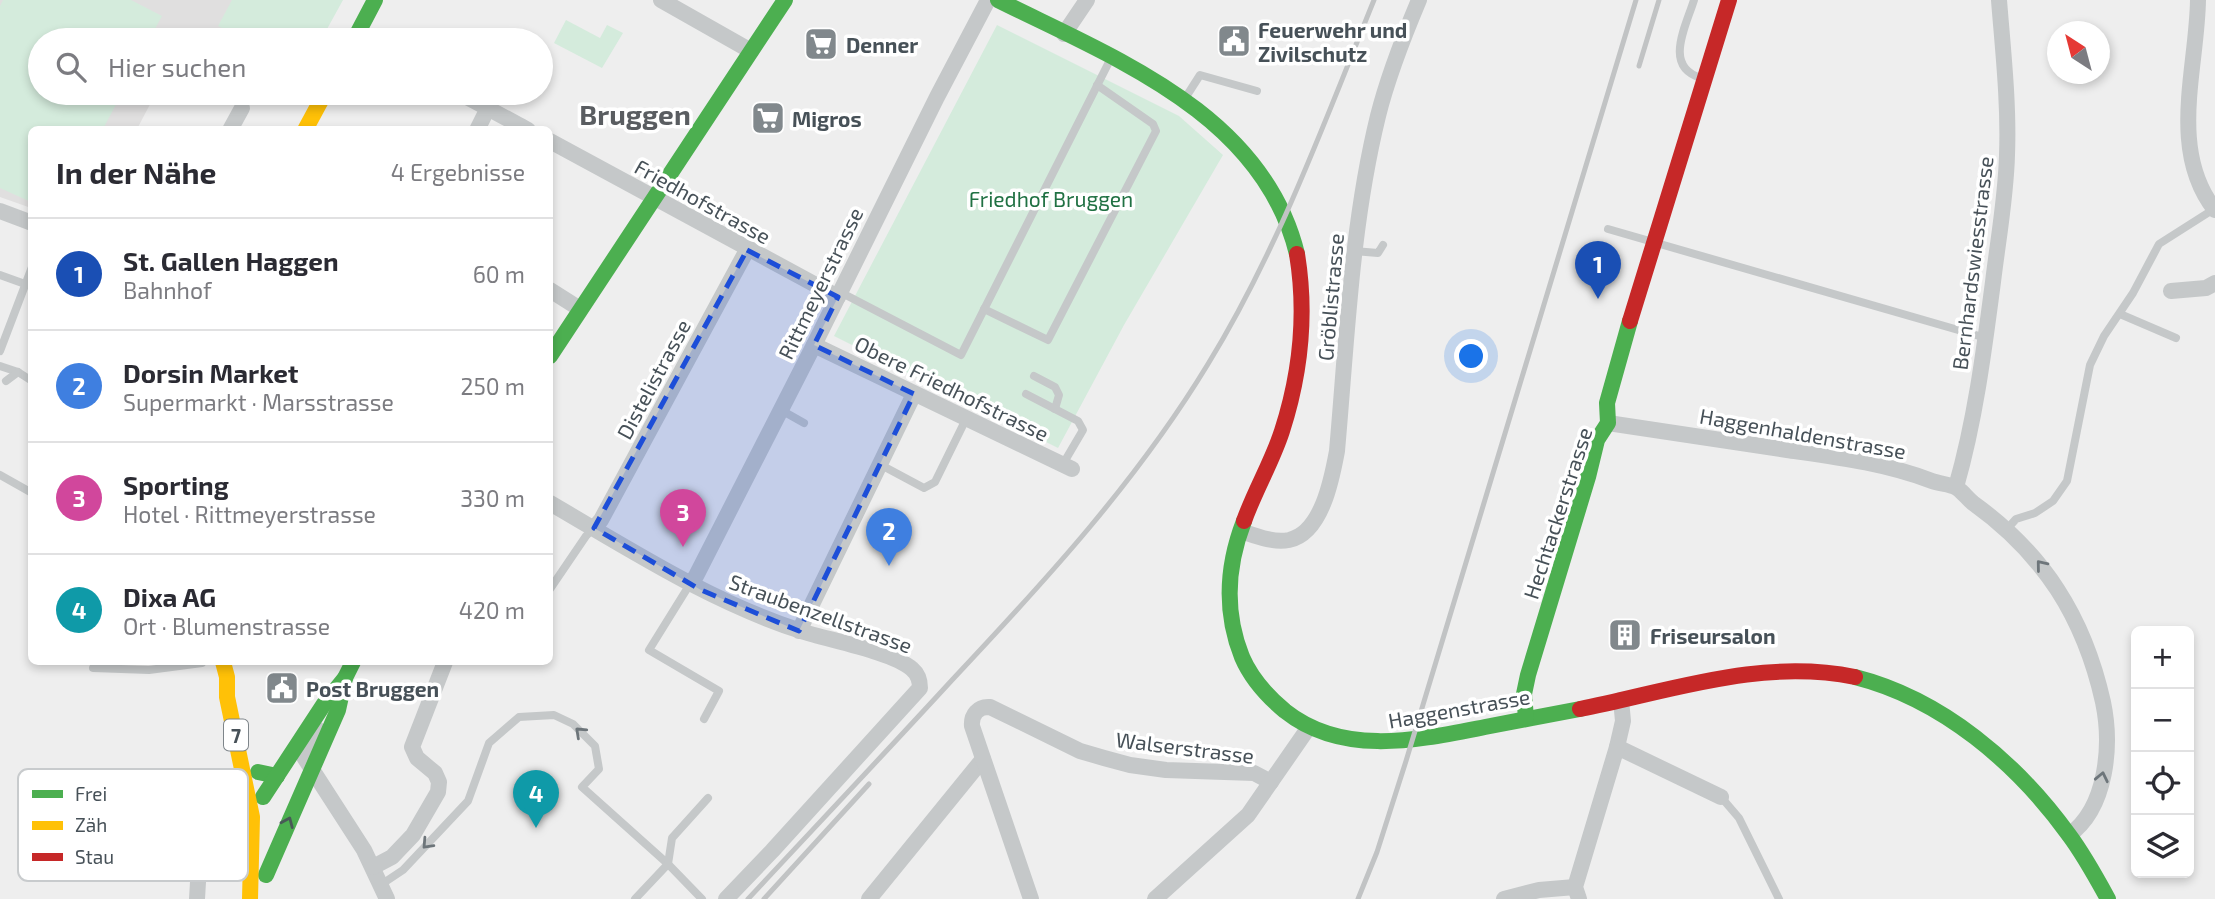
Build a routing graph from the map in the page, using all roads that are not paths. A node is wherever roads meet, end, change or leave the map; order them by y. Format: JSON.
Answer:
{"nodes":[{"id":1,"x":375,"y":0,"type":"edge"},
{"id":2,"x":661,"y":0,"type":"edge"},
{"id":3,"x":785,"y":0,"type":"edge"},
{"id":4,"x":988,"y":0,"type":"edge"},
{"id":5,"x":998,"y":0,"type":"edge"},
{"id":6,"x":1087,"y":0,"type":"edge"},
{"id":7,"x":1419,"y":0,"type":"edge"},
{"id":8,"x":1694,"y":0,"type":"edge"},
{"id":9,"x":1729,"y":0,"type":"edge"},
{"id":10,"x":1999,"y":0,"type":"edge"},
{"id":11,"x":2197,"y":4,"type":"edge"},
{"id":12,"x":2215,"y":7,"type":"edge"},
{"id":13,"x":363,"y":28,"type":"edge"},
{"id":14,"x":1064,"y":34,"type":"junction"},
{"id":15,"x":751,"y":51,"type":"junction"},
{"id":16,"x":1111,"y":57,"type":"junction"},
{"id":17,"x":1704,"y":78,"type":"junction"},
{"id":18,"x":1097,"y":85,"type":"junction"},
{"id":19,"x":1256,"y":91,"type":"dead end"},
{"id":20,"x":1184,"y":100,"type":"junction"},
{"id":21,"x":319,"y":105,"type":"edge"},
{"id":22,"x":479,"y":105,"type":"edge"},
{"id":23,"x":242,"y":108,"type":"dead end"},
{"id":24,"x":487,"y":110,"type":"junction"},
{"id":25,"x":232,"y":126,"type":"edge"},
{"id":26,"x":307,"y":126,"type":"edge"},
{"id":27,"x":479,"y":126,"type":"edge"},
{"id":28,"x":520,"y":126,"type":"edge"},
{"id":29,"x":553,"y":143,"type":"edge"},
{"id":30,"x":654,"y":198,"type":"junction"},
{"id":31,"x":2214,"y":209,"type":"edge"},
{"id":32,"x":0,"y":211,"type":"edge"},
{"id":33,"x":28,"y":222,"type":"edge"},
{"id":34,"x":1608,"y":229,"type":"dead end"},
{"id":35,"x":1654,"y":242,"type":"junction"},
{"id":36,"x":1383,"y":245,"type":"dead end"},
{"id":37,"x":747,"y":250,"type":"junction"},
{"id":38,"x":1354,"y":251,"type":"junction"},
{"id":39,"x":0,"y":275,"type":"edge"},
{"id":40,"x":28,"y":277,"type":"edge"},
{"id":41,"x":2215,"y":283,"type":"edge"},
{"id":42,"x":25,"y":284,"type":"junction"},
{"id":43,"x":2171,"y":291,"type":"dead end"},
{"id":44,"x":553,"y":292,"type":"edge"},
{"id":45,"x":839,"y":295,"type":"junction"},
{"id":46,"x":580,"y":309,"type":"junction"},
{"id":47,"x":984,"y":309,"type":"junction"},
{"id":48,"x":2120,"y":314,"type":"junction"},
{"id":49,"x":1986,"y":338,"type":"junction"},
{"id":50,"x":2176,"y":338,"type":"dead end"},
{"id":51,"x":814,"y":345,"type":"junction"},
{"id":52,"x":0,"y":351,"type":"edge"},
{"id":53,"x":553,"y":351,"type":"edge"},
{"id":54,"x":0,"y":366,"type":"edge"},
{"id":55,"x":18,"y":372,"type":"junction"},
{"id":56,"x":1034,"y":376,"type":"dead end"},
{"id":57,"x":28,"y":378,"type":"edge"},
{"id":58,"x":6,"y":381,"type":"dead end"},
{"id":59,"x":914,"y":394,"type":"junction"},
{"id":60,"x":1026,"y":394,"type":"dead end"},
{"id":61,"x":1055,"y":409,"type":"junction"},
{"id":62,"x":781,"y":410,"type":"junction"},
{"id":63,"x":966,"y":419,"type":"junction"},
{"id":64,"x":804,"y":423,"type":"dead end"},
{"id":65,"x":1608,"y":423,"type":"junction"},
{"id":66,"x":881,"y":465,"type":"junction"},
{"id":67,"x":1068,"y":467,"type":"joint"},
{"id":68,"x":0,"y":475,"type":"edge"},
{"id":69,"x":1956,"y":487,"type":"junction"},
{"id":70,"x":28,"y":490,"type":"edge"},
{"id":71,"x":553,"y":505,"type":"edge"},
{"id":72,"x":594,"y":528,"type":"junction"},
{"id":73,"x":2007,"y":529,"type":"junction"},
{"id":74,"x":1241,"y":531,"type":"junction"},
{"id":75,"x":690,"y":584,"type":"junction"},
{"id":76,"x":553,"y":585,"type":"edge"},
{"id":77,"x":799,"y":631,"type":"junction"},
{"id":78,"x":187,"y":665,"type":"edge"},
{"id":79,"x":352,"y":665,"type":"edge"},
{"id":80,"x":444,"y":665,"type":"edge"},
{"id":81,"x":93,"y":668,"type":"dead end"},
{"id":82,"x":225,"y":669,"type":"edge"},
{"id":83,"x":345,"y":678,"type":"junction"},
{"id":84,"x":1621,"y":700,"type":"junction"},
{"id":85,"x":324,"y":704,"type":"junction"},
{"id":86,"x":1526,"y":718,"type":"junction"},
{"id":87,"x":704,"y":719,"type":"dead end"},
{"id":88,"x":1309,"y":727,"type":"junction"},
{"id":89,"x":1617,"y":747,"type":"junction"},
{"id":90,"x":983,"y":758,"type":"junction"},
{"id":91,"x":245,"y":769,"type":"edge"},
{"id":92,"x":311,"y":769,"type":"junction"},
{"id":93,"x":258,"y":772,"type":"junction"},
{"id":94,"x":278,"y":776,"type":"junction"},
{"id":95,"x":248,"y":778,"type":"edge"},
{"id":96,"x":1271,"y":782,"type":"junction"},
{"id":97,"x":254,"y":796,"type":"junction"},
{"id":98,"x":1721,"y":797,"type":"joint"},
{"id":99,"x":248,"y":798,"type":"edge"},
{"id":100,"x":708,"y":798,"type":"dead end"},
{"id":101,"x":2069,"y":835,"type":"junction"},
{"id":102,"x":668,"y":864,"type":"junction"},
{"id":103,"x":373,"y":866,"type":"junction"},
{"id":104,"x":266,"y":876,"type":"junction"},
{"id":105,"x":198,"y":881,"type":"edge"},
{"id":106,"x":384,"y":892,"type":"edge"},
{"id":107,"x":1577,"y":893,"type":"edge"},
{"id":108,"x":197,"y":899,"type":"edge"},
{"id":109,"x":250,"y":899,"type":"edge"},
{"id":110,"x":264,"y":899,"type":"edge"},
{"id":111,"x":635,"y":899,"type":"edge"},
{"id":112,"x":702,"y":899,"type":"edge"},
{"id":113,"x":726,"y":899,"type":"edge"},
{"id":114,"x":869,"y":899,"type":"edge"},
{"id":115,"x":1031,"y":899,"type":"edge"},
{"id":116,"x":1155,"y":899,"type":"edge"},
{"id":117,"x":1504,"y":899,"type":"edge"},
{"id":118,"x":1779,"y":899,"type":"edge"},
{"id":119,"x":2108,"y":899,"type":"edge"}],
"edges":[{"from":1,"to":13,"type":"street"},
{"from":2,"to":15,"type":"street"},
{"from":3,"to":15,"type":"street"},
{"from":4,"to":45,"type":"street","name":"Rittmeyerstrasse"},
{"from":5,"to":14,"type":"street","name":"Haggenstrasse"},
{"from":6,"to":14,"type":"street"},
{"from":7,"to":38,"type":"street","name":"Gröblistrasse"},
{"from":8,"to":17,"type":"lane"},
{"from":9,"to":17,"type":"street","name":"Hechtackerstrasse"},
{"from":10,"to":49,"type":"street","name":"Bernhardswiesstrasse"},
{"from":11,"to":12,"type":"street"},
{"from":11,"to":31,"type":"street"},
{"from":14,"to":16,"type":"street","name":"Haggenstrasse"},
{"from":15,"to":30,"type":"street"},
{"from":16,"to":18,"type":"lane"},
{"from":16,"to":20,"type":"street","name":"Haggenstrasse"},
{"from":17,"to":35,"type":"street","name":"Hechtackerstrasse"},
{"from":18,"to":47,"type":"lane"},
{"from":18,"to":47,"type":"lane"},
{"from":19,"to":20,"type":"lane"},
{"from":20,"to":74,"type":"street","name":"Haggenstrasse"},
{"from":21,"to":26,"type":"street"},
{"from":22,"to":24,"type":"street"},
{"from":23,"to":25,"type":"street"},
{"from":24,"to":27,"type":"street"},
{"from":24,"to":28,"type":"street"},
{"from":29,"to":30,"type":"street","name":"Friedhofstrasse"},
{"from":30,"to":37,"type":"street","name":"Friedhofstrasse"},
{"from":30,"to":46,"type":"street"},
{"from":31,"to":48,"type":"lane"},
{"from":32,"to":33,"type":"street"},
{"from":34,"to":35,"type":"lane"},
{"from":35,"to":49,"type":"lane"},
{"from":35,"to":65,"type":"street","name":"Hechtackerstrasse"},
{"from":36,"to":38,"type":"lane"},
{"from":37,"to":45,"type":"street","name":"Friedhofstrasse"},
{"from":37,"to":72,"type":"street","name":"Distelistrasse"},
{"from":38,"to":74,"type":"street","name":"Gröblistrasse"},
{"from":39,"to":42,"type":"lane"},
{"from":40,"to":42,"type":"lane"},
{"from":41,"to":43,"type":"street"},
{"from":42,"to":52,"type":"lane"},
{"from":44,"to":46,"type":"street"},
{"from":45,"to":47,"type":"lane"},
{"from":45,"to":51,"type":"street","name":"Rittmeyerstrasse"},
{"from":46,"to":53,"type":"street"},
{"from":48,"to":50,"type":"lane"},
{"from":48,"to":73,"type":"lane"},
{"from":49,"to":69,"type":"street","name":"Bernhardswiesstrasse"},
{"from":51,"to":59,"type":"street","name":"Obere Friedhofstrasse"},
{"from":51,"to":62,"type":"street","name":"Rittmeyerstrasse"},
{"from":54,"to":55,"type":"lane"},
{"from":55,"to":57,"type":"lane"},
{"from":55,"to":58,"type":"lane"},
{"from":56,"to":61,"type":"lane"},
{"from":59,"to":63,"type":"street","name":"Obere Friedhofstrasse"},
{"from":59,"to":66,"type":"street"},
{"from":60,"to":61,"type":"lane"},
{"from":61,"to":67,"type":"lane"},
{"from":62,"to":64,"type":"lane"},
{"from":62,"to":75,"type":"street","name":"Rittmeyerstrasse"},
{"from":63,"to":66,"type":"lane"},
{"from":63,"to":67,"type":"street","name":"Obere Friedhofstrasse"},
{"from":65,"to":69,"type":"street","name":"Haggenhaldenstrasse"},
{"from":65,"to":86,"type":"street","name":"Hechtackerstrasse"},
{"from":66,"to":77,"type":"street"},
{"from":68,"to":70,"type":"lane"},
{"from":69,"to":73,"type":"street","name":"Haggenhaldenstrasse"},
{"from":71,"to":72,"type":"street","name":"Straubenzellstrasse"},
{"from":72,"to":75,"type":"street","name":"Straubenzellstrasse"},
{"from":72,"to":76,"type":"lane"},
{"from":101,"to":73,"type":"street","name":"Haggenhaldenstrasse","one_way":true},
{"from":74,"to":88,"type":"street","name":"Haggenstrasse"},
{"from":75,"to":77,"type":"street","name":"Straubenzellstrasse"},
{"from":75,"to":87,"type":"lane"},
{"from":77,"to":113,"type":"street","name":"Straubenzellstrasse"},
{"from":78,"to":81,"type":"lane"},
{"from":79,"to":83,"type":"street"},
{"from":80,"to":103,"type":"street"},
{"from":82,"to":91,"type":"street","number":"7"},
{"from":82,"to":93,"type":"street","number":"7"},
{"from":83,"to":85,"type":"street"},
{"from":83,"to":92,"type":"street"},
{"from":84,"to":86,"type":"street","name":"Haggenstrasse"},
{"from":84,"to":89,"type":"street"},
{"from":84,"to":101,"type":"street","name":"Haggenstrasse"},
{"from":85,"to":92,"type":"street"},
{"from":85,"to":94,"type":"street"},
{"from":86,"to":88,"type":"street","name":"Haggenstrasse"},
{"from":88,"to":96,"type":"street"},
{"from":89,"to":98,"type":"street"},
{"from":89,"to":107,"type":"street"},
{"from":90,"to":96,"type":"street","name":"Walserstrasse"},
{"from":90,"to":114,"type":"street"},
{"from":90,"to":115,"type":"street"},
{"from":92,"to":103,"type":"street"},
{"from":104,"to":92,"type":"street","one_way":true},
{"from":93,"to":94,"type":"street"},
{"from":93,"to":97,"type":"street","number":"7"},
{"from":94,"to":97,"type":"street"},
{"from":95,"to":97,"type":"street","number":"7"},
{"from":96,"to":116,"type":"street"},
{"from":97,"to":99,"type":"street"},
{"from":97,"to":104,"type":"street","number":"7"},
{"from":97,"to":109,"type":"street","number":"7"},
{"from":98,"to":118,"type":"lane"},
{"from":100,"to":102,"type":"lane"},
{"from":101,"to":119,"type":"street","name":"Haggenstrasse"},
{"from":102,"to":106,"type":"lane","one_way":true},
{"from":102,"to":111,"type":"lane"},
{"from":102,"to":112,"type":"lane"},
{"from":103,"to":106,"type":"street"},
{"from":104,"to":110,"type":"street","number":"7"},
{"from":105,"to":108,"type":"street"},
{"from":107,"to":117,"type":"street"}]}
